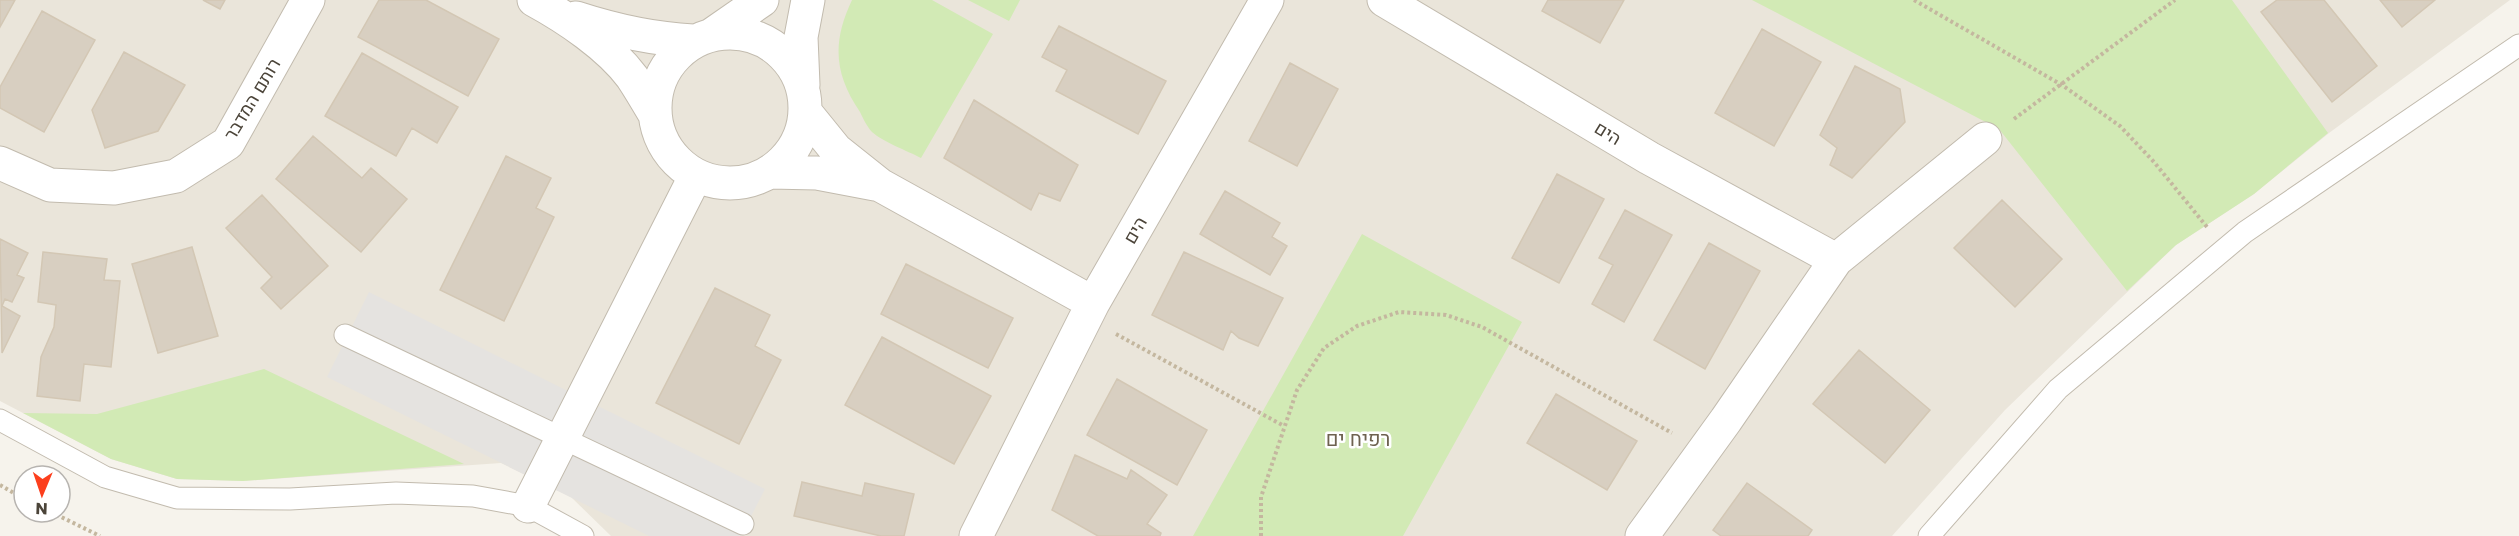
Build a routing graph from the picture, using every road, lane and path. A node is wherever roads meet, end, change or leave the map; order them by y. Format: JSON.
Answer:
{"nodes":[{"id":1,"x":308,"y":0,"type":"edge"},
{"id":2,"x":762,"y":0,"type":"edge"},
{"id":3,"x":808,"y":0,"type":"edge"},
{"id":4,"x":1268,"y":0,"type":"edge"},
{"id":5,"x":1384,"y":0,"type":"edge"},
{"id":6,"x":1914,"y":0,"type":"edge"},
{"id":7,"x":2175,"y":0,"type":"edge"},
{"id":8,"x":544,"y":6,"type":"edge"},
{"id":9,"x":703,"y":38,"type":"junction"},
{"id":10,"x":2519,"y":45,"type":"edge"},
{"id":11,"x":2062,"y":85,"type":"junction"},
{"id":12,"x":805,"y":100,"type":"junction"},
{"id":13,"x":654,"y":113,"type":"junction"},
{"id":14,"x":1985,"y":139,"type":"joint"},
{"id":15,"x":0,"y":163,"type":"edge"},
{"id":16,"x":770,"y":172,"type":"junction"},
{"id":17,"x":696,"y":175,"type":"junction"},
{"id":18,"x":880,"y":185,"type":"junction"},
{"id":19,"x":2225,"y":249,"type":"junction"},
{"id":20,"x":1836,"y":260,"type":"junction"},
{"id":21,"x":1089,"y":310,"type":"junction"},
{"id":22,"x":345,"y":335,"type":"dead end"},
{"id":23,"x":0,"y":420,"type":"edge"},
{"id":24,"x":1284,"y":426,"type":"junction"},
{"id":25,"x":563,"y":438,"type":"junction"},
{"id":26,"x":1704,"y":451,"type":"junction"},
{"id":27,"x":528,"y":506,"type":"junction"},
{"id":28,"x":72,"y":522,"type":"edge"},
{"id":29,"x":743,"y":524,"type":"dead end"},
{"id":30,"x":100,"y":536,"type":"edge"},
{"id":31,"x":583,"y":536,"type":"edge"},
{"id":32,"x":976,"y":536,"type":"edge"},
{"id":33,"x":1261,"y":536,"type":"edge"},
{"id":34,"x":1642,"y":536,"type":"edge"},
{"id":35,"x":1929,"y":536,"type":"edge"}],
"edges":[{"from":1,"to":15,"type":"street","name":"רותם המדבר"},
{"from":2,"to":9,"type":"street"},
{"from":3,"to":12,"type":"street"},
{"from":4,"to":21,"type":"street","name":"הים"},
{"from":5,"to":20,"type":"street","name":"הים"},
{"from":6,"to":11,"type":"path"},
{"from":7,"to":11,"type":"path"},
{"from":8,"to":9,"type":"street"},
{"from":8,"to":13,"type":"street"},
{"from":9,"to":12,"type":"street"},
{"from":9,"to":13,"type":"street"},
{"from":10,"to":19,"type":"lane"},
{"from":11,"to":14,"type":"path"},
{"from":11,"to":19,"type":"path"},
{"from":12,"to":16,"type":"street"},
{"from":12,"to":18,"type":"street"},
{"from":13,"to":17,"type":"street"},
{"from":14,"to":20,"type":"street"},
{"from":16,"to":17,"type":"street"},
{"from":16,"to":18,"type":"street"},
{"from":17,"to":25,"type":"street"},
{"from":18,"to":21,"type":"street"},
{"from":19,"to":35,"type":"lane"},
{"from":20,"to":26,"type":"street"},
{"from":21,"to":24,"type":"path"},
{"from":21,"to":32,"type":"street","name":"הים"},
{"from":22,"to":25,"type":"lane"},
{"from":23,"to":27,"type":"lane"},
{"from":24,"to":26,"type":"path"},
{"from":24,"to":33,"type":"path"},
{"from":25,"to":27,"type":"street"},
{"from":25,"to":29,"type":"lane"},
{"from":26,"to":34,"type":"street"},
{"from":27,"to":31,"type":"lane"},
{"from":28,"to":30,"type":"path"}]}
